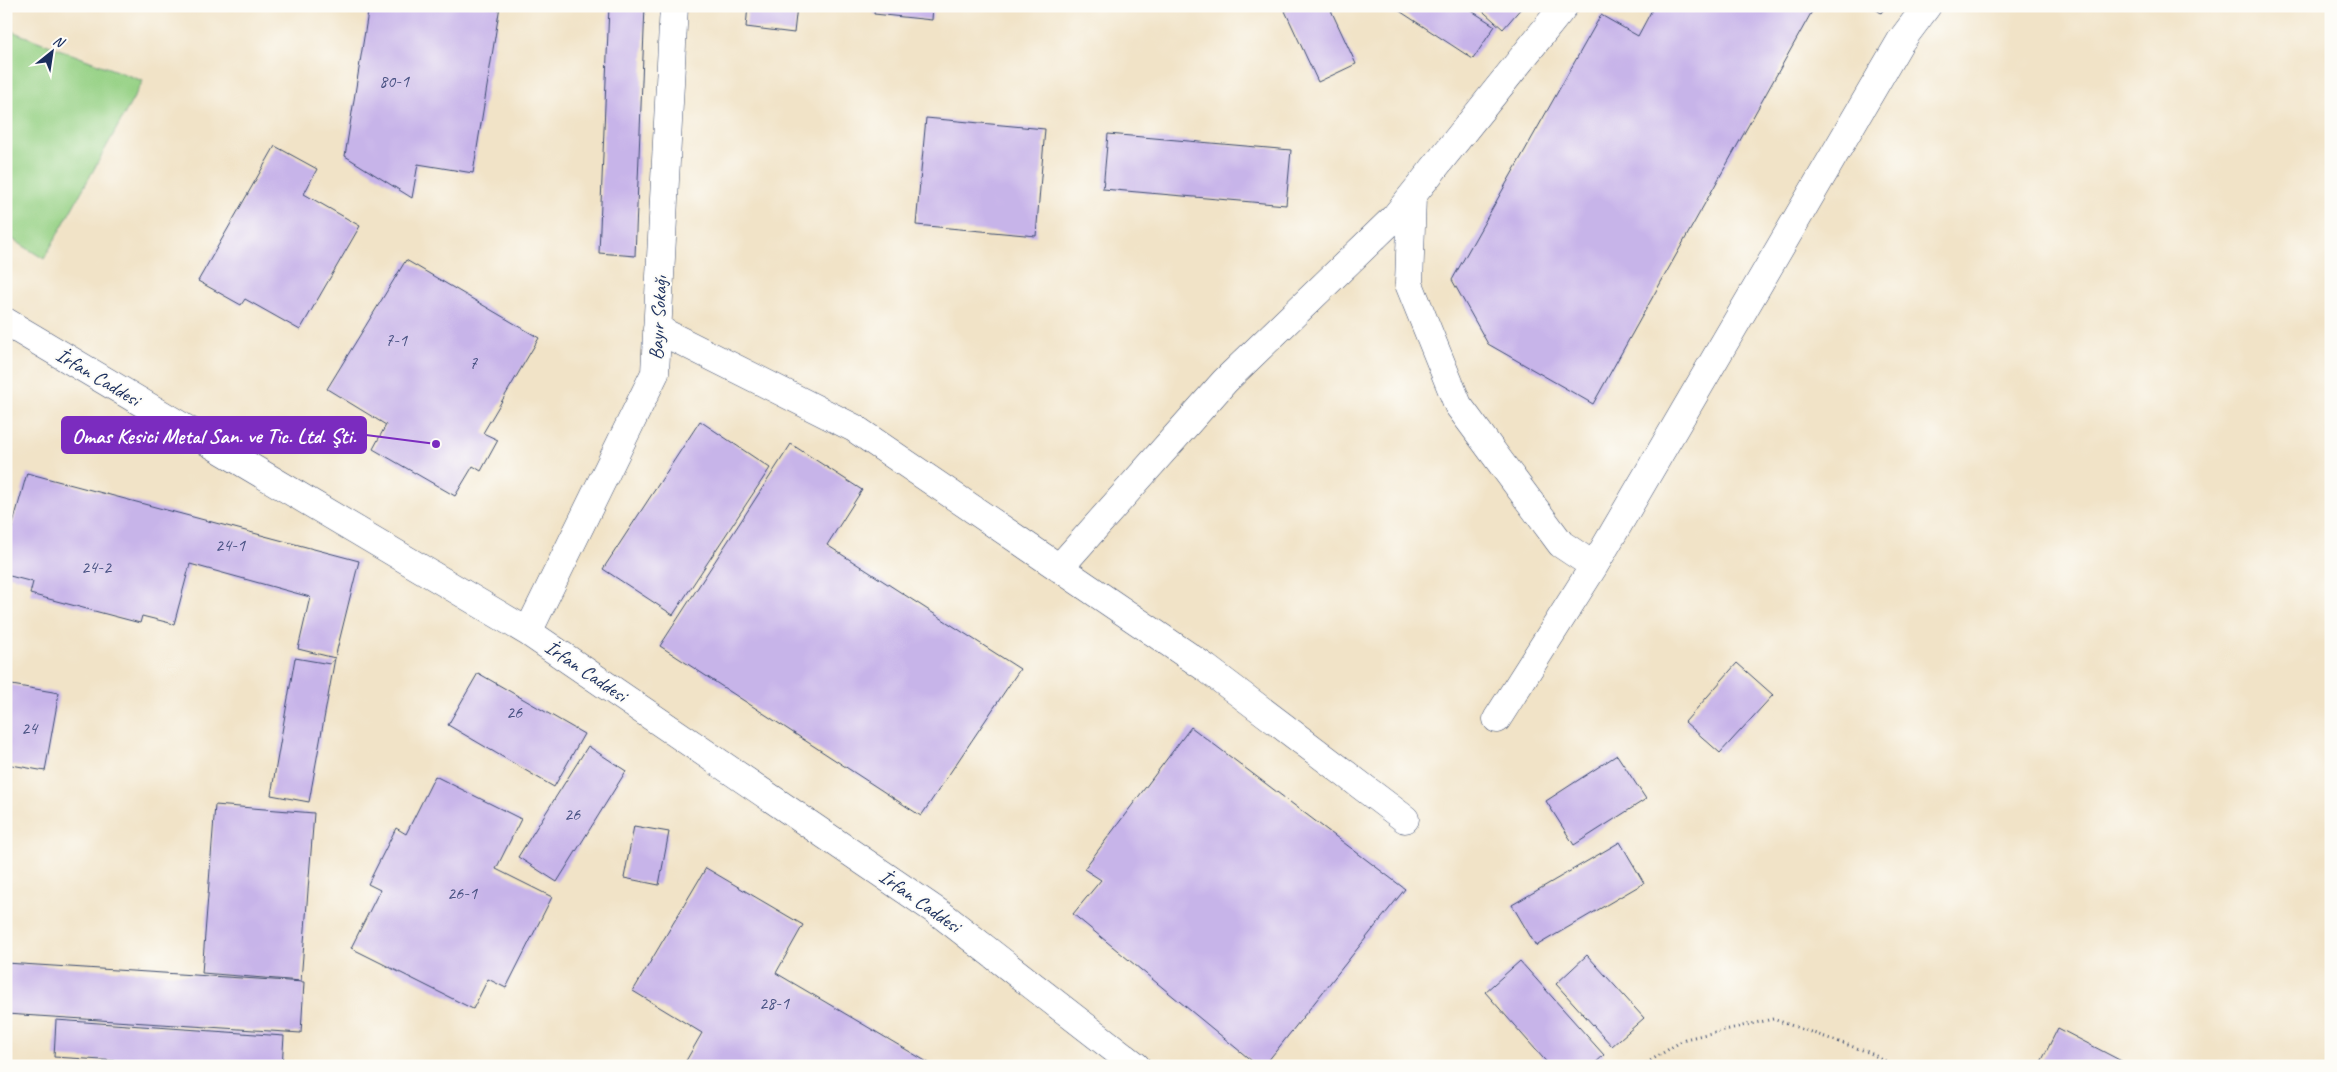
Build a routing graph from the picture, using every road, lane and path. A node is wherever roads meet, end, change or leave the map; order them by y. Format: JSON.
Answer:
{"nodes":[{"id":1,"x":674,"y":6,"type":"edge"},
{"id":2,"x":1564,"y":6,"type":"edge"},
{"id":3,"x":1927,"y":6,"type":"edge"},
{"id":4,"x":1412,"y":196,"type":"junction"},
{"id":5,"x":6,"y":322,"type":"edge"},
{"id":6,"x":657,"y":329,"type":"junction"},
{"id":7,"x":1594,"y":566,"type":"junction"},
{"id":8,"x":1059,"y":568,"type":"junction"},
{"id":9,"x":528,"y":632,"type":"junction"},
{"id":10,"x":1497,"y":719,"type":"dead end"},
{"id":11,"x":1405,"y":819,"type":"dead end"},
{"id":12,"x":1136,"y":1066,"type":"edge"},
{"id":13,"x":1642,"y":1066,"type":"edge"},
{"id":14,"x":1895,"y":1066,"type":"edge"}],
"edges":[{"from":1,"to":6,"type":"street","name":"Bayır Sokağı"},
{"from":2,"to":4,"type":"street"},
{"from":3,"to":7,"type":"street"},
{"from":4,"to":7,"type":"street"},
{"from":4,"to":8,"type":"street"},
{"from":5,"to":9,"type":"street","name":"İrfan Caddesi"},
{"from":6,"to":8,"type":"street"},
{"from":6,"to":9,"type":"street","name":"Bayır Sokağı"},
{"from":7,"to":10,"type":"street"},
{"from":8,"to":11,"type":"street"},
{"from":9,"to":12,"type":"street","name":"İrfan Caddesi"},
{"from":13,"to":14,"type":"path"}]}
